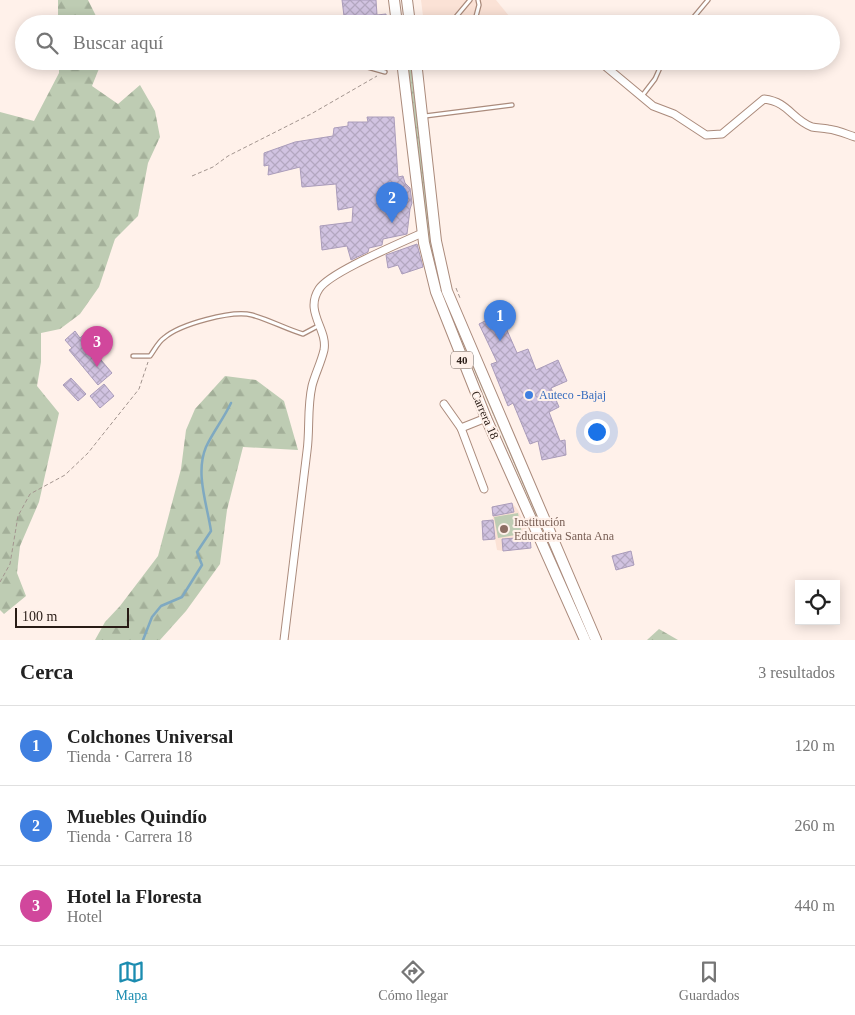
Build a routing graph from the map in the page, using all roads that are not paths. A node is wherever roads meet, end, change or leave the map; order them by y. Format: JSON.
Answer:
{"nodes":[{"id":1,"x":394,"y":0,"type":"edge"},
{"id":2,"x":406,"y":0,"type":"edge"},
{"id":3,"x":470,"y":0,"type":"edge"},
{"id":4,"x":478,"y":0,"type":"edge"},
{"id":5,"x":708,"y":0,"type":"edge"},
{"id":6,"x":396,"y":15,"type":"edge"},
{"id":7,"x":408,"y":15,"type":"edge"},
{"id":8,"x":458,"y":15,"type":"edge"},
{"id":9,"x":476,"y":15,"type":"edge"},
{"id":10,"x":695,"y":15,"type":"edge"},
{"id":11,"x":378,"y":70,"type":"edge"},
{"id":12,"x":403,"y":70,"type":"edge"},
{"id":13,"x":417,"y":70,"type":"edge"},
{"id":14,"x":610,"y":70,"type":"edge"},
{"id":15,"x":659,"y":70,"type":"edge"},
{"id":16,"x":385,"y":72,"type":"road end"},
{"id":17,"x":642,"y":97,"type":"junction"},
{"id":18,"x":512,"y":105,"type":"dead end"},
{"id":19,"x":422,"y":116,"type":"junction"},
{"id":20,"x":855,"y":137,"type":"edge"},
{"id":21,"x":422,"y":233,"type":"junction"},
{"id":22,"x":318,"y":326,"type":"junction"},
{"id":23,"x":133,"y":356,"type":"dead end"},
{"id":24,"x":444,"y":404,"type":"dead end"},
{"id":25,"x":486,"y":418,"type":"junction"},
{"id":26,"x":461,"y":428,"type":"junction"},
{"id":27,"x":484,"y":489,"type":"dead end"},
{"id":28,"x":284,"y":640,"type":"edge"},
{"id":29,"x":585,"y":640,"type":"edge"},
{"id":30,"x":596,"y":640,"type":"edge"}],
"edges":[{"from":1,"to":6,"type":"main road"},
{"from":2,"to":7,"type":"main road"},
{"from":3,"to":8,"type":"lane"},
{"from":4,"to":9,"type":"lane"},
{"from":5,"to":10,"type":"lane"},
{"from":11,"to":16,"type":"lane"},
{"from":12,"to":21,"type":"main road","name":"Carrera 18","number":"40"},
{"from":13,"to":19,"type":"main road","name":"Carrera 18","number":"40"},
{"from":14,"to":17,"type":"street"},
{"from":15,"to":17,"type":"lane"},
{"from":17,"to":20,"type":"street"},
{"from":18,"to":19,"type":"lane"},
{"from":19,"to":30,"type":"main road","name":"Carrera 18","number":"40"},
{"from":21,"to":22,"type":"street"},
{"from":21,"to":25,"type":"main road","name":"Carrera 18","number":"40"},
{"from":22,"to":23,"type":"lane"},
{"from":22,"to":28,"type":"street"},
{"from":24,"to":26,"type":"street"},
{"from":25,"to":26,"type":"street"},
{"from":25,"to":29,"type":"main road","name":"Carrera 18","number":"40"},
{"from":26,"to":27,"type":"street"}]}
